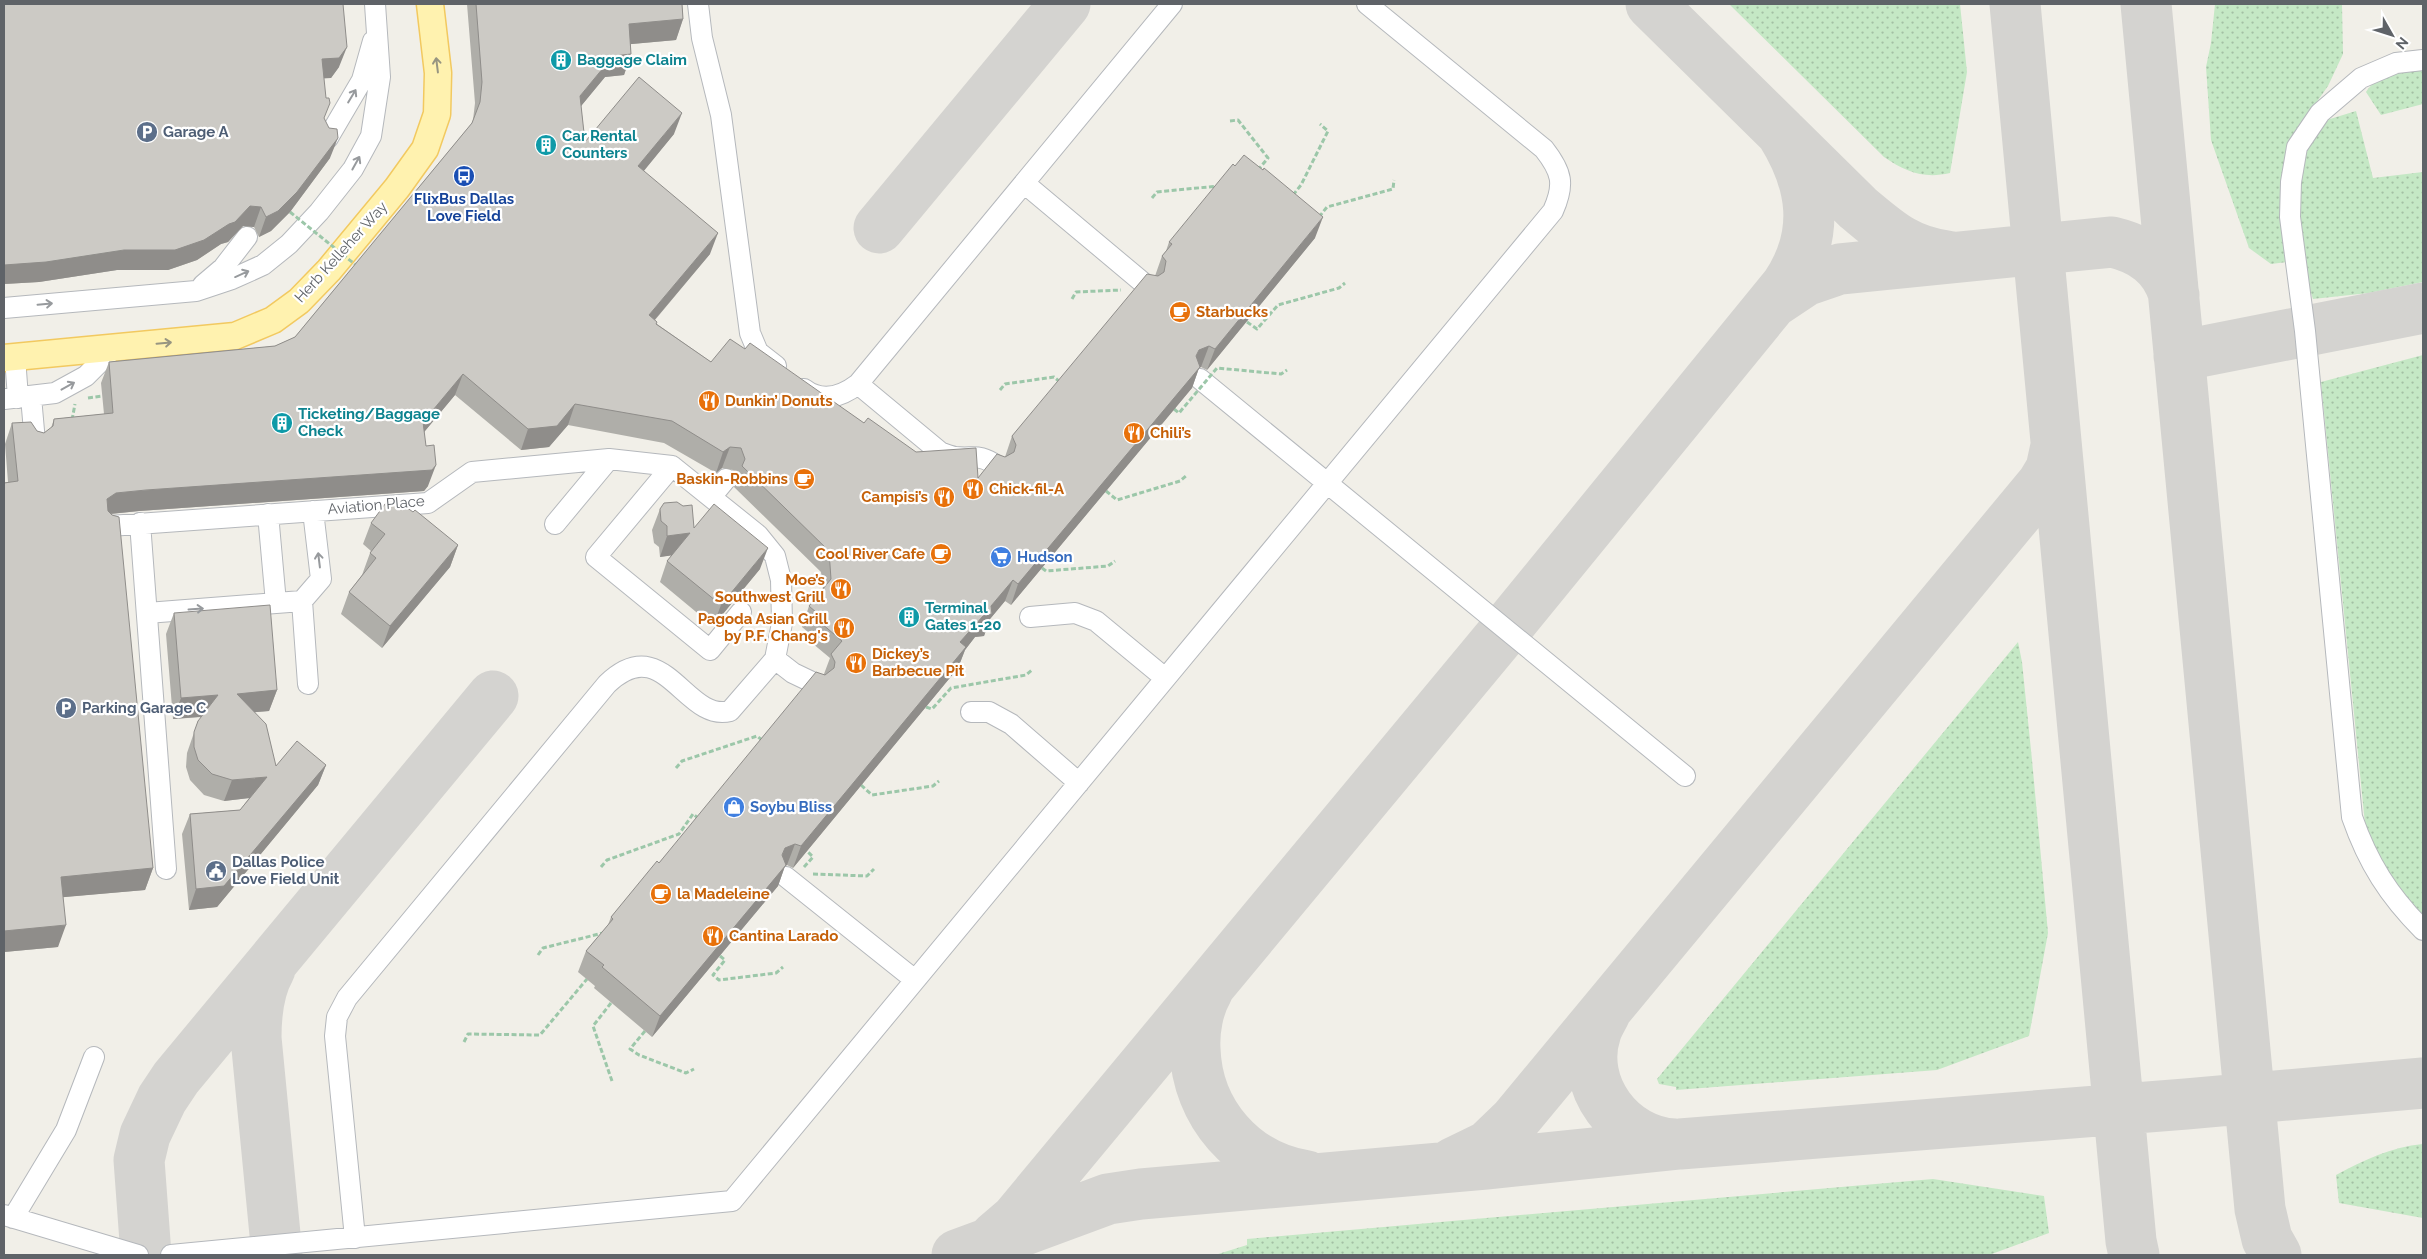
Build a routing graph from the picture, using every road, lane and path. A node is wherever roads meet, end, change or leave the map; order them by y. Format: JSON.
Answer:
{"nodes":[{"id":1,"x":375,"y":4,"type":"edge"},
{"id":2,"x":430,"y":4,"type":"edge"},
{"id":3,"x":698,"y":4,"type":"edge"},
{"id":4,"x":1172,"y":4,"type":"edge"},
{"id":5,"x":1367,"y":4,"type":"edge"},
{"id":6,"x":376,"y":29,"type":"junction"},
{"id":7,"x":2423,"y":60,"type":"edge"},
{"id":8,"x":1230,"y":121,"type":"dead end"},
{"id":9,"x":1320,"y":124,"type":"dead end"},
{"id":10,"x":328,"y":138,"type":"edge"},
{"id":11,"x":1257,"y":171,"type":"edge"},
{"id":12,"x":1394,"y":180,"type":"dead end"},
{"id":13,"x":1024,"y":183,"type":"junction"},
{"id":14,"x":1223,"y":189,"type":"edge"},
{"id":15,"x":1291,"y":197,"type":"edge"},
{"id":16,"x":1152,"y":198,"type":"dead end"},
{"id":17,"x":290,"y":212,"type":"edge"},
{"id":18,"x":1318,"y":219,"type":"edge"},
{"id":19,"x":247,"y":237,"type":"dead end"},
{"id":20,"x":359,"y":268,"type":"edge"},
{"id":21,"x":1345,"y":283,"type":"dead end"},
{"id":22,"x":1138,"y":288,"type":"joint"},
{"id":23,"x":196,"y":291,"type":"junction"},
{"id":24,"x":1072,"y":299,"type":"dead end"},
{"id":25,"x":4,"y":308,"type":"edge"},
{"id":26,"x":1247,"y":322,"type":"edge"},
{"id":27,"x":115,"y":347,"type":"junction"},
{"id":28,"x":9,"y":357,"type":"edge"},
{"id":29,"x":1287,"y":370,"type":"dead end"},
{"id":30,"x":1200,"y":379,"type":"edge"},
{"id":31,"x":858,"y":384,"type":"junction"},
{"id":32,"x":1054,"y":388,"type":"edge"},
{"id":33,"x":1000,"y":390,"type":"dead end"},
{"id":34,"x":18,"y":398,"type":"edge"},
{"id":35,"x":76,"y":398,"type":"dead end"},
{"id":36,"x":1174,"y":409,"type":"edge"},
{"id":37,"x":72,"y":422,"type":"edge"},
{"id":38,"x":35,"y":442,"type":"edge"},
{"id":39,"x":608,"y":459,"type":"junction"},
{"id":40,"x":672,"y":466,"type":"junction"},
{"id":41,"x":997,"y":466,"type":"edge"},
{"id":42,"x":1186,"y":476,"type":"dead end"},
{"id":43,"x":726,"y":479,"type":"dead end"},
{"id":44,"x":1328,"y":482,"type":"junction"},
{"id":45,"x":1106,"y":491,"type":"edge"},
{"id":46,"x":712,"y":496,"type":"junction"},
{"id":47,"x":313,"y":511,"type":"junction"},
{"id":48,"x":268,"y":514,"type":"junction"},
{"id":49,"x":140,"y":523,"type":"junction"},
{"id":50,"x":554,"y":524,"type":"dead end"},
{"id":51,"x":110,"y":526,"type":"edge"},
{"id":52,"x":1115,"y":561,"type":"dead end"},
{"id":53,"x":1042,"y":568,"type":"edge"},
{"id":54,"x":302,"y":601,"type":"junction"},
{"id":55,"x":276,"y":603,"type":"junction"},
{"id":56,"x":741,"y":612,"type":"dead end"},
{"id":57,"x":147,"y":613,"type":"junction"},
{"id":58,"x":1030,"y":617,"type":"dead end"},
{"id":59,"x":775,"y":659,"type":"junction"},
{"id":60,"x":1032,"y":670,"type":"dead end"},
{"id":61,"x":1165,"y":678,"type":"junction"},
{"id":62,"x":308,"y":684,"type":"dead end"},
{"id":63,"x":816,"y":684,"type":"edge"},
{"id":64,"x":926,"y":707,"type":"edge"},
{"id":65,"x":971,"y":712,"type":"dead end"},
{"id":66,"x":767,"y":744,"type":"edge"},
{"id":67,"x":676,"y":768,"type":"dead end"},
{"id":68,"x":1685,"y":776,"type":"dead end"},
{"id":69,"x":939,"y":781,"type":"dead end"},
{"id":70,"x":1079,"y":783,"type":"junction"},
{"id":71,"x":861,"y":785,"type":"edge"},
{"id":72,"x":703,"y":822,"type":"edge"},
{"id":73,"x":807,"y":851,"type":"edge"},
{"id":74,"x":601,"y":867,"type":"dead end"},
{"id":75,"x":166,"y":869,"type":"dead end"},
{"id":76,"x":874,"y":869,"type":"dead end"},
{"id":77,"x":786,"y":876,"type":"edge"},
{"id":78,"x":2423,"y":930,"type":"edge"},
{"id":79,"x":605,"y":935,"type":"edge"},
{"id":80,"x":538,"y":955,"type":"dead end"},
{"id":81,"x":720,"y":956,"type":"edge"},
{"id":82,"x":783,"y":967,"type":"dead end"},
{"id":83,"x":587,"y":979,"type":"dead end"},
{"id":84,"x":915,"y":980,"type":"junction"},
{"id":85,"x":612,"y":1003,"type":"dead end"},
{"id":86,"x":645,"y":1031,"type":"dead end"},
{"id":87,"x":464,"y":1042,"type":"dead end"},
{"id":88,"x":94,"y":1057,"type":"dead end"},
{"id":89,"x":694,"y":1069,"type":"dead end"},
{"id":90,"x":612,"y":1081,"type":"dead end"},
{"id":91,"x":8,"y":1217,"type":"edge"},
{"id":92,"x":355,"y":1238,"type":"junction"},
{"id":93,"x":138,"y":1255,"type":"edge"},
{"id":94,"x":171,"y":1255,"type":"edge"}],
"edges":[{"from":1,"to":6,"type":"lane"},
{"from":27,"to":2,"type":"main road","name":"Herb Kelleher Way","one_way":true},
{"from":3,"to":31,"type":"lane"},
{"from":4,"to":13,"type":"lane"},
{"from":5,"to":44,"type":"lane"},
{"from":10,"to":6,"type":"lane","one_way":true},
{"from":23,"to":6,"type":"lane","one_way":true},
{"from":7,"to":78,"type":"lane"},
{"from":8,"to":11,"type":"path"},
{"from":9,"to":15,"type":"path"},
{"from":12,"to":18,"type":"path"},
{"from":13,"to":22,"type":"lane"},
{"from":13,"to":31,"type":"lane"},
{"from":14,"to":16,"type":"path"},
{"from":17,"to":20,"type":"path","bridge":true},
{"from":19,"to":23,"type":"lane"},
{"from":21,"to":26,"type":"path"},
{"from":22,"to":24,"type":"path"},
{"from":25,"to":23,"type":"lane","one_way":true},
{"from":27,"to":28,"type":"main road","name":"Herb Kelleher Way"},
{"from":34,"to":27,"type":"lane","one_way":true},
{"from":28,"to":34,"type":"lane"},
{"from":29,"to":36,"type":"path","bridge":true},
{"from":30,"to":44,"type":"lane"},
{"from":31,"to":41,"type":"lane"},
{"from":32,"to":33,"type":"path"},
{"from":34,"to":38,"type":"lane"},
{"from":35,"to":37,"type":"path"},
{"from":39,"to":40,"type":"lane","name":"Aviation Place"},
{"from":39,"to":47,"type":"lane","name":"Aviation Place"},
{"from":39,"to":50,"type":"lane"},
{"from":40,"to":46,"type":"lane"},
{"from":40,"to":56,"type":"lane"},
{"from":42,"to":45,"type":"path"},
{"from":43,"to":46,"type":"lane"},
{"from":44,"to":61,"type":"lane"},
{"from":44,"to":68,"type":"lane"},
{"from":46,"to":59,"type":"lane"},
{"from":47,"to":48,"type":"lane","name":"Aviation Place"},
{"from":54,"to":47,"type":"lane","one_way":true},
{"from":48,"to":49,"type":"lane","name":"Aviation Place"},
{"from":48,"to":55,"type":"lane"},
{"from":49,"to":51,"type":"lane","name":"Aviation Place"},
{"from":49,"to":57,"type":"lane"},
{"from":52,"to":53,"type":"path"},
{"from":54,"to":55,"type":"lane"},
{"from":54,"to":62,"type":"lane"},
{"from":57,"to":55,"type":"lane","one_way":true},
{"from":57,"to":75,"type":"lane"},
{"from":58,"to":61,"type":"lane"},
{"from":59,"to":63,"type":"lane"},
{"from":59,"to":92,"type":"lane"},
{"from":60,"to":64,"type":"path"},
{"from":61,"to":70,"type":"lane"},
{"from":65,"to":70,"type":"lane"},
{"from":66,"to":67,"type":"path"},
{"from":69,"to":71,"type":"path"},
{"from":70,"to":84,"type":"lane"},
{"from":72,"to":74,"type":"path"},
{"from":73,"to":76,"type":"path"},
{"from":77,"to":84,"type":"lane"},
{"from":79,"to":80,"type":"path"},
{"from":81,"to":82,"type":"path"},
{"from":83,"to":87,"type":"path"},
{"from":84,"to":92,"type":"lane"},
{"from":85,"to":90,"type":"path"},
{"from":86,"to":89,"type":"path"},
{"from":88,"to":91,"type":"lane"},
{"from":91,"to":93,"type":"lane"},
{"from":92,"to":94,"type":"lane"}]}
